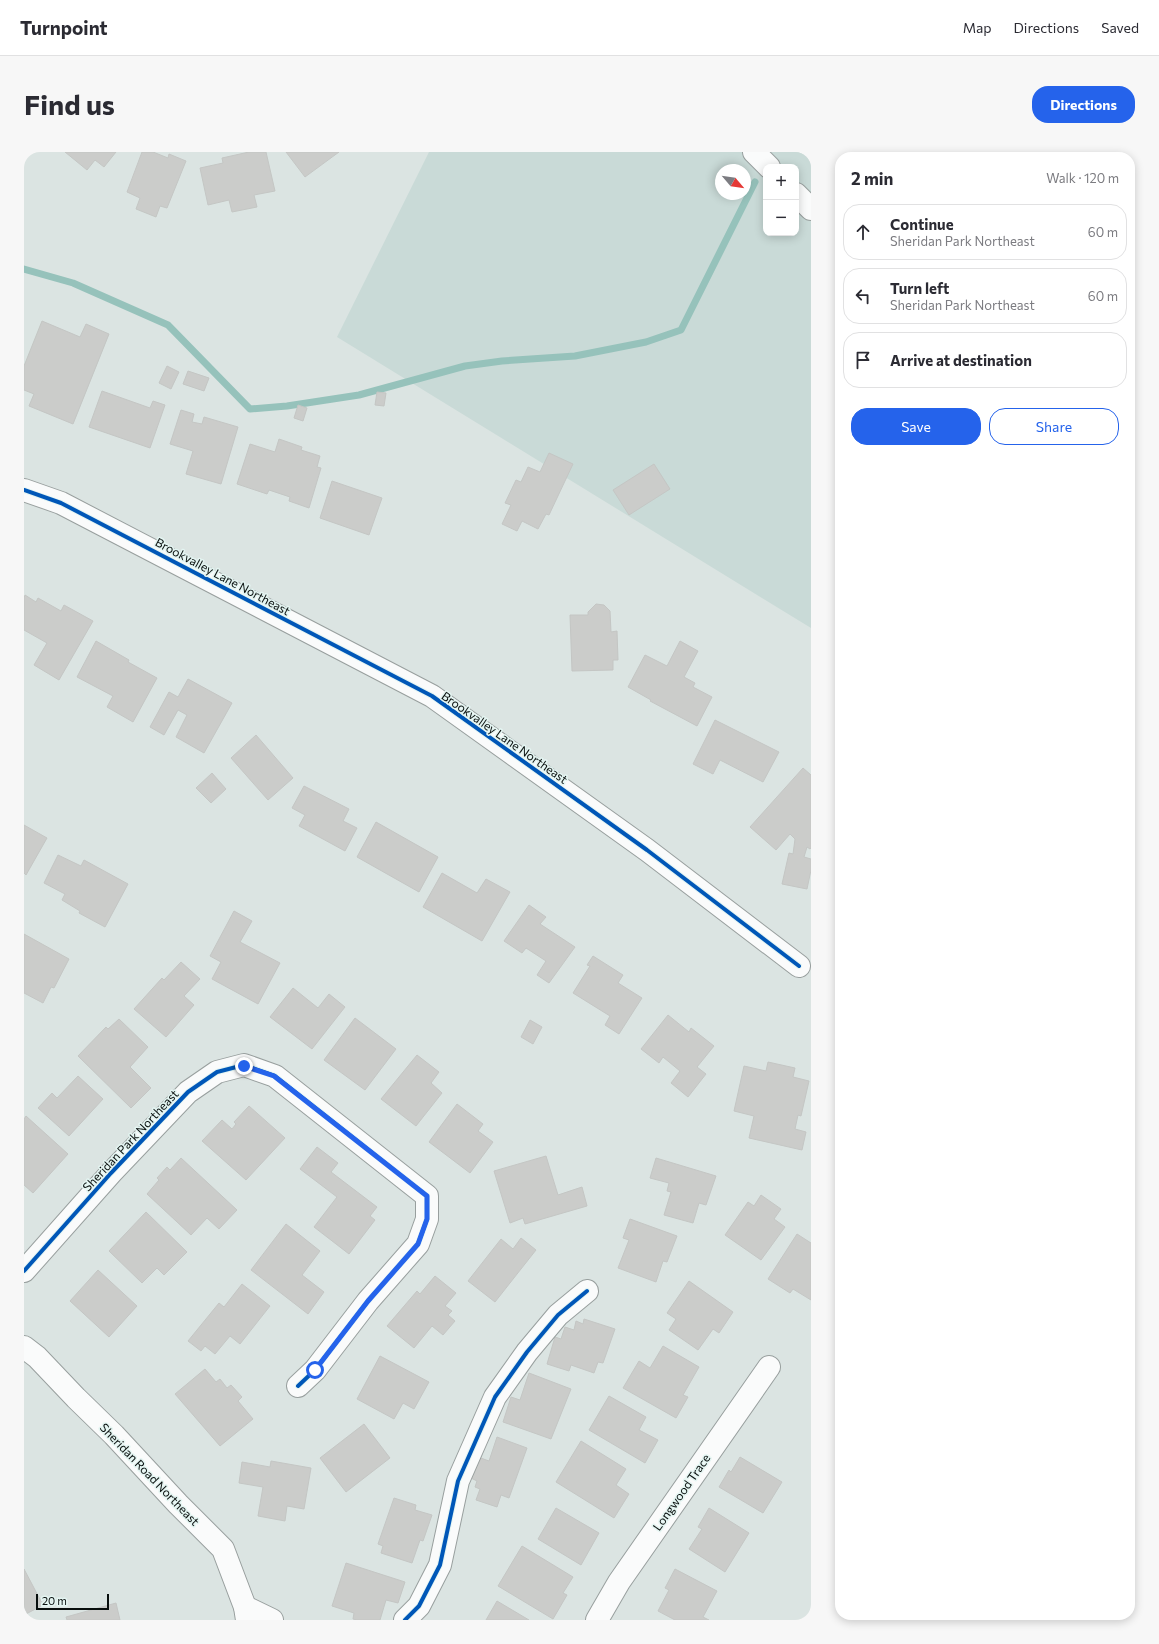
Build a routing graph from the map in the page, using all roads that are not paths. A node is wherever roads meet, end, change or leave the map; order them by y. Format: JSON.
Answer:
{"nodes":[{"id":1,"x":754,"y":152,"type":"edge"},
{"id":2,"x":766,"y":164,"type":"edge"},
{"id":3,"x":799,"y":197,"type":"edge"},
{"id":4,"x":811,"y":209,"type":"edge"},
{"id":5,"x":24,"y":490,"type":"edge"},
{"id":6,"x":798,"y":966,"type":"dead end"},
{"id":7,"x":24,"y":1271,"type":"edge"},
{"id":8,"x":587,"y":1291,"type":"dead end"},
{"id":9,"x":24,"y":1347,"type":"edge"},
{"id":10,"x":769,"y":1367,"type":"dead end"},
{"id":11,"x":298,"y":1386,"type":"dead end"},
{"id":12,"x":246,"y":1613,"type":"edge"},
{"id":13,"x":272,"y":1620,"type":"edge"},
{"id":14,"x":405,"y":1620,"type":"edge"},
{"id":15,"x":597,"y":1620,"type":"edge"}],
"edges":[{"from":1,"to":2,"type":"street"},
{"from":3,"to":4,"type":"street"},
{"from":5,"to":6,"type":"street","name":"Brookvalley Lane Northeast"},
{"from":7,"to":11,"type":"street","name":"Sheridan Park Northeast"},
{"from":8,"to":14,"type":"street"},
{"from":9,"to":12,"type":"street","name":"Sheridan Road Northeast"},
{"from":10,"to":15,"type":"street","name":"Longwood Trace"},
{"from":12,"to":13,"type":"street"}]}
